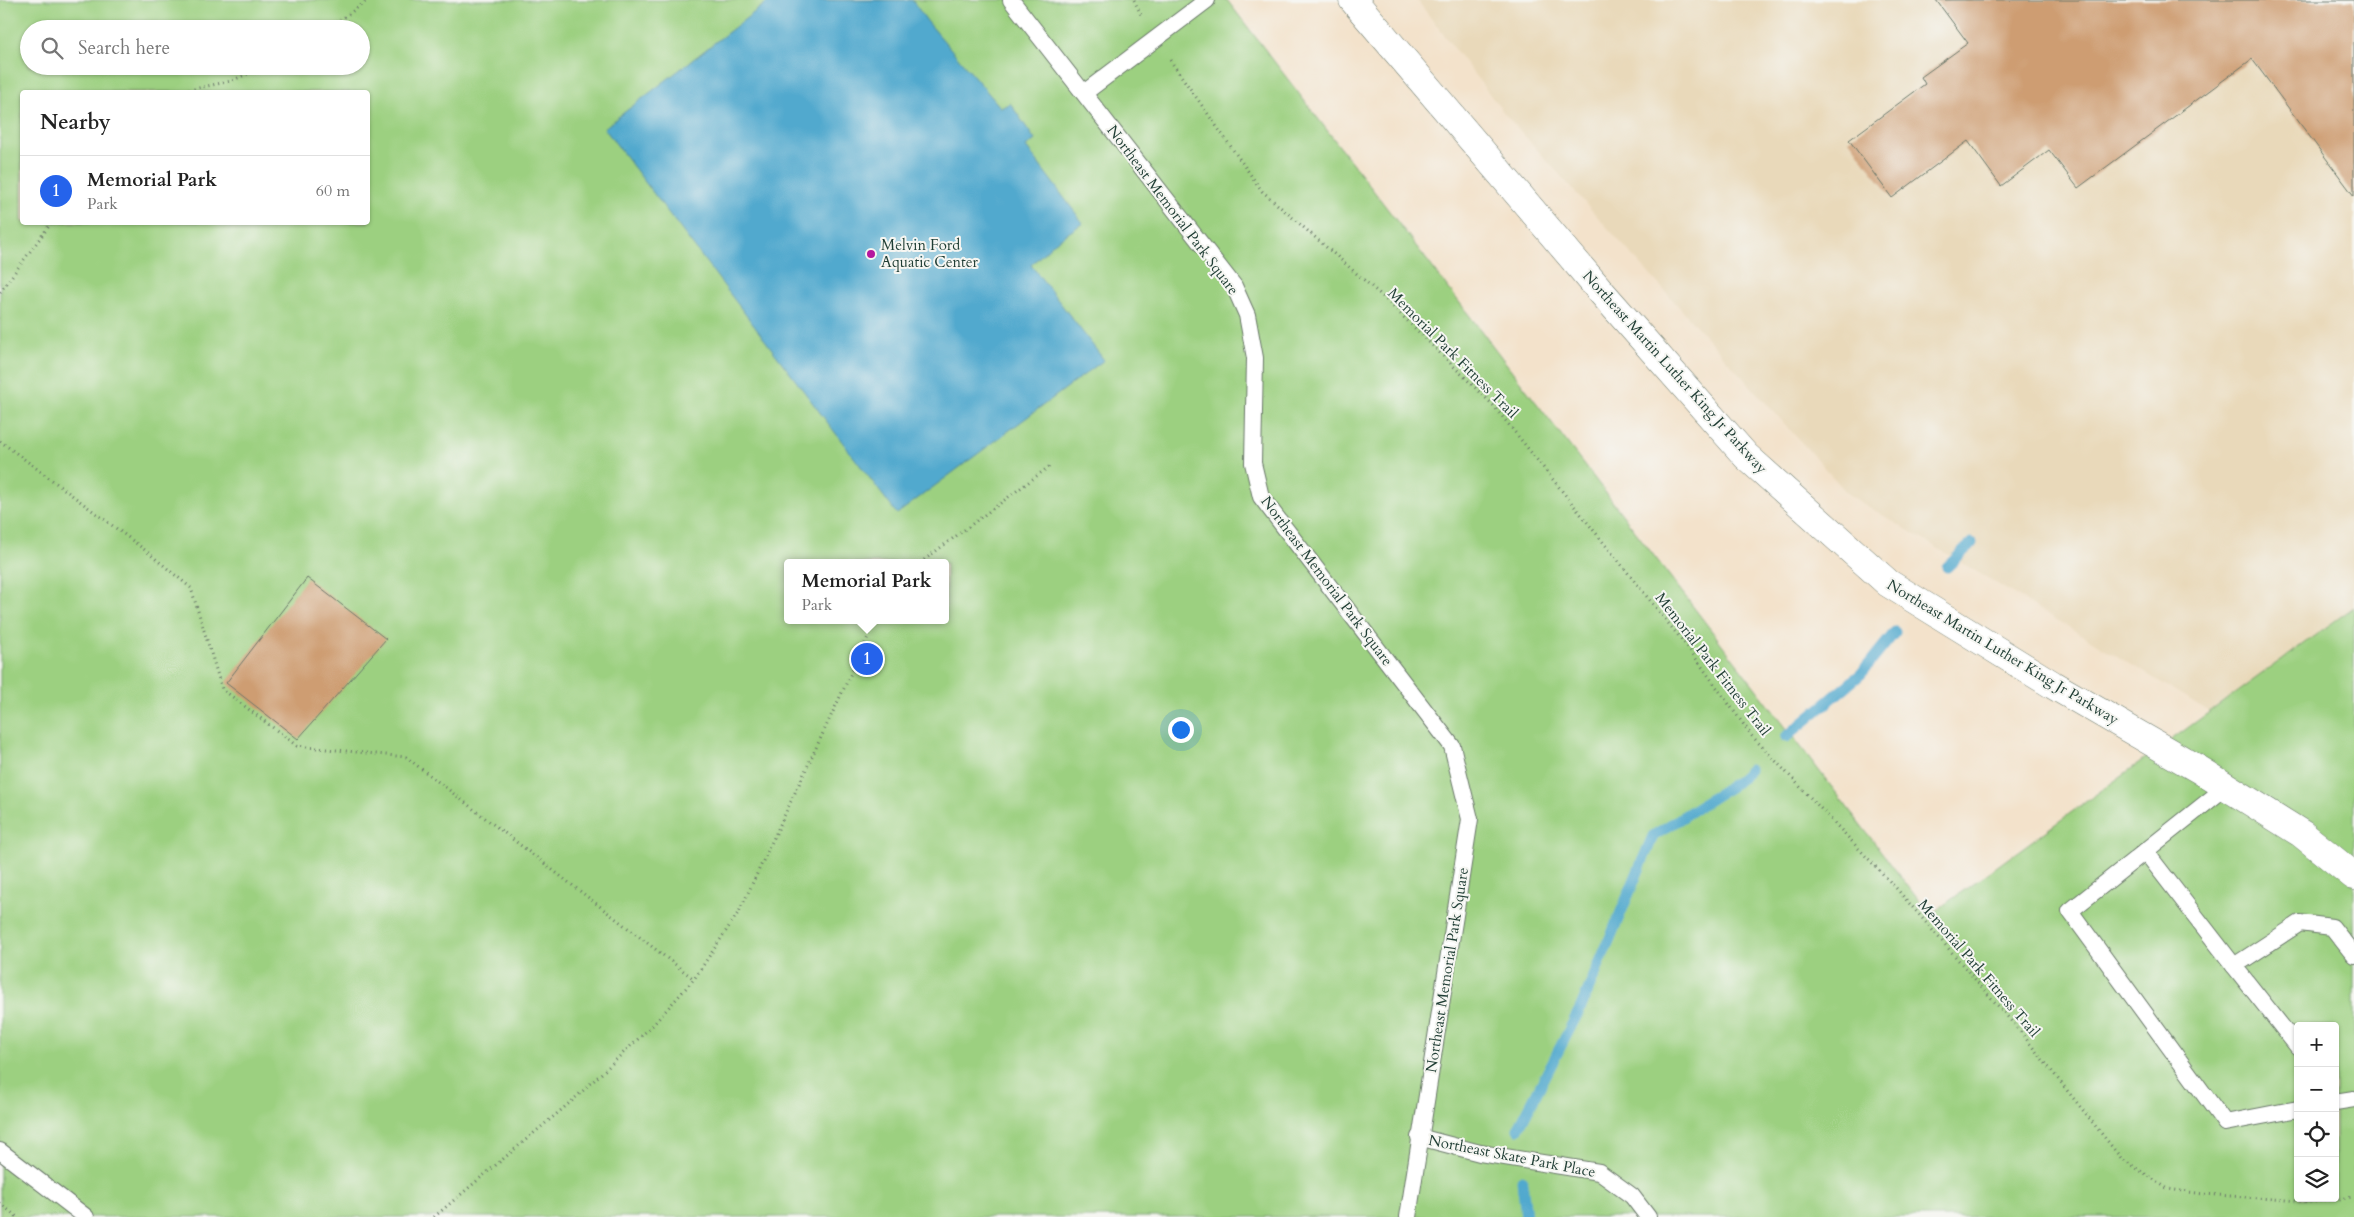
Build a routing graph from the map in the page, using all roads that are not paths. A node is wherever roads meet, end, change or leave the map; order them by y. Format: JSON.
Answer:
{"nodes":[{"id":1,"x":1012,"y":0,"type":"edge"},
{"id":2,"x":1207,"y":0,"type":"edge"},
{"id":3,"x":1353,"y":0,"type":"edge"},
{"id":4,"x":1084,"y":93,"type":"junction"},
{"id":5,"x":2226,"y":787,"type":"junction"},
{"id":6,"x":2145,"y":851,"type":"junction"},
{"id":7,"x":2354,"y":876,"type":"edge"},
{"id":8,"x":2354,"y":955,"type":"edge"},
{"id":9,"x":2234,"y":966,"type":"junction"},
{"id":10,"x":2294,"y":1042,"type":"edge"},
{"id":11,"x":2294,"y":1110,"type":"edge"},
{"id":12,"x":1419,"y":1137,"type":"junction"},
{"id":13,"x":0,"y":1151,"type":"edge"},
{"id":14,"x":86,"y":1217,"type":"edge"},
{"id":15,"x":1408,"y":1217,"type":"edge"},
{"id":16,"x":1648,"y":1217,"type":"edge"}],
"edges":[{"from":1,"to":4,"type":"lane","name":"Northeast Memorial Park Square"},
{"from":2,"to":4,"type":"lane"},
{"from":3,"to":5,"type":"street","name":"Northeast Martin Luther King Jr Parkway"},
{"from":4,"to":12,"type":"lane","name":"Northeast Memorial Park Square"},
{"from":5,"to":6,"type":"lane"},
{"from":5,"to":7,"type":"street","name":"Northeast Martin Luther King Jr Parkway"},
{"from":6,"to":9,"type":"lane"},
{"from":6,"to":11,"type":"lane"},
{"from":8,"to":9,"type":"lane"},
{"from":9,"to":10,"type":"lane"},
{"from":12,"to":15,"type":"lane","name":"Northeast Memorial Park Square"},
{"from":12,"to":16,"type":"lane","name":"Northeast Skate Park Place"},
{"from":13,"to":14,"type":"lane"}]}
